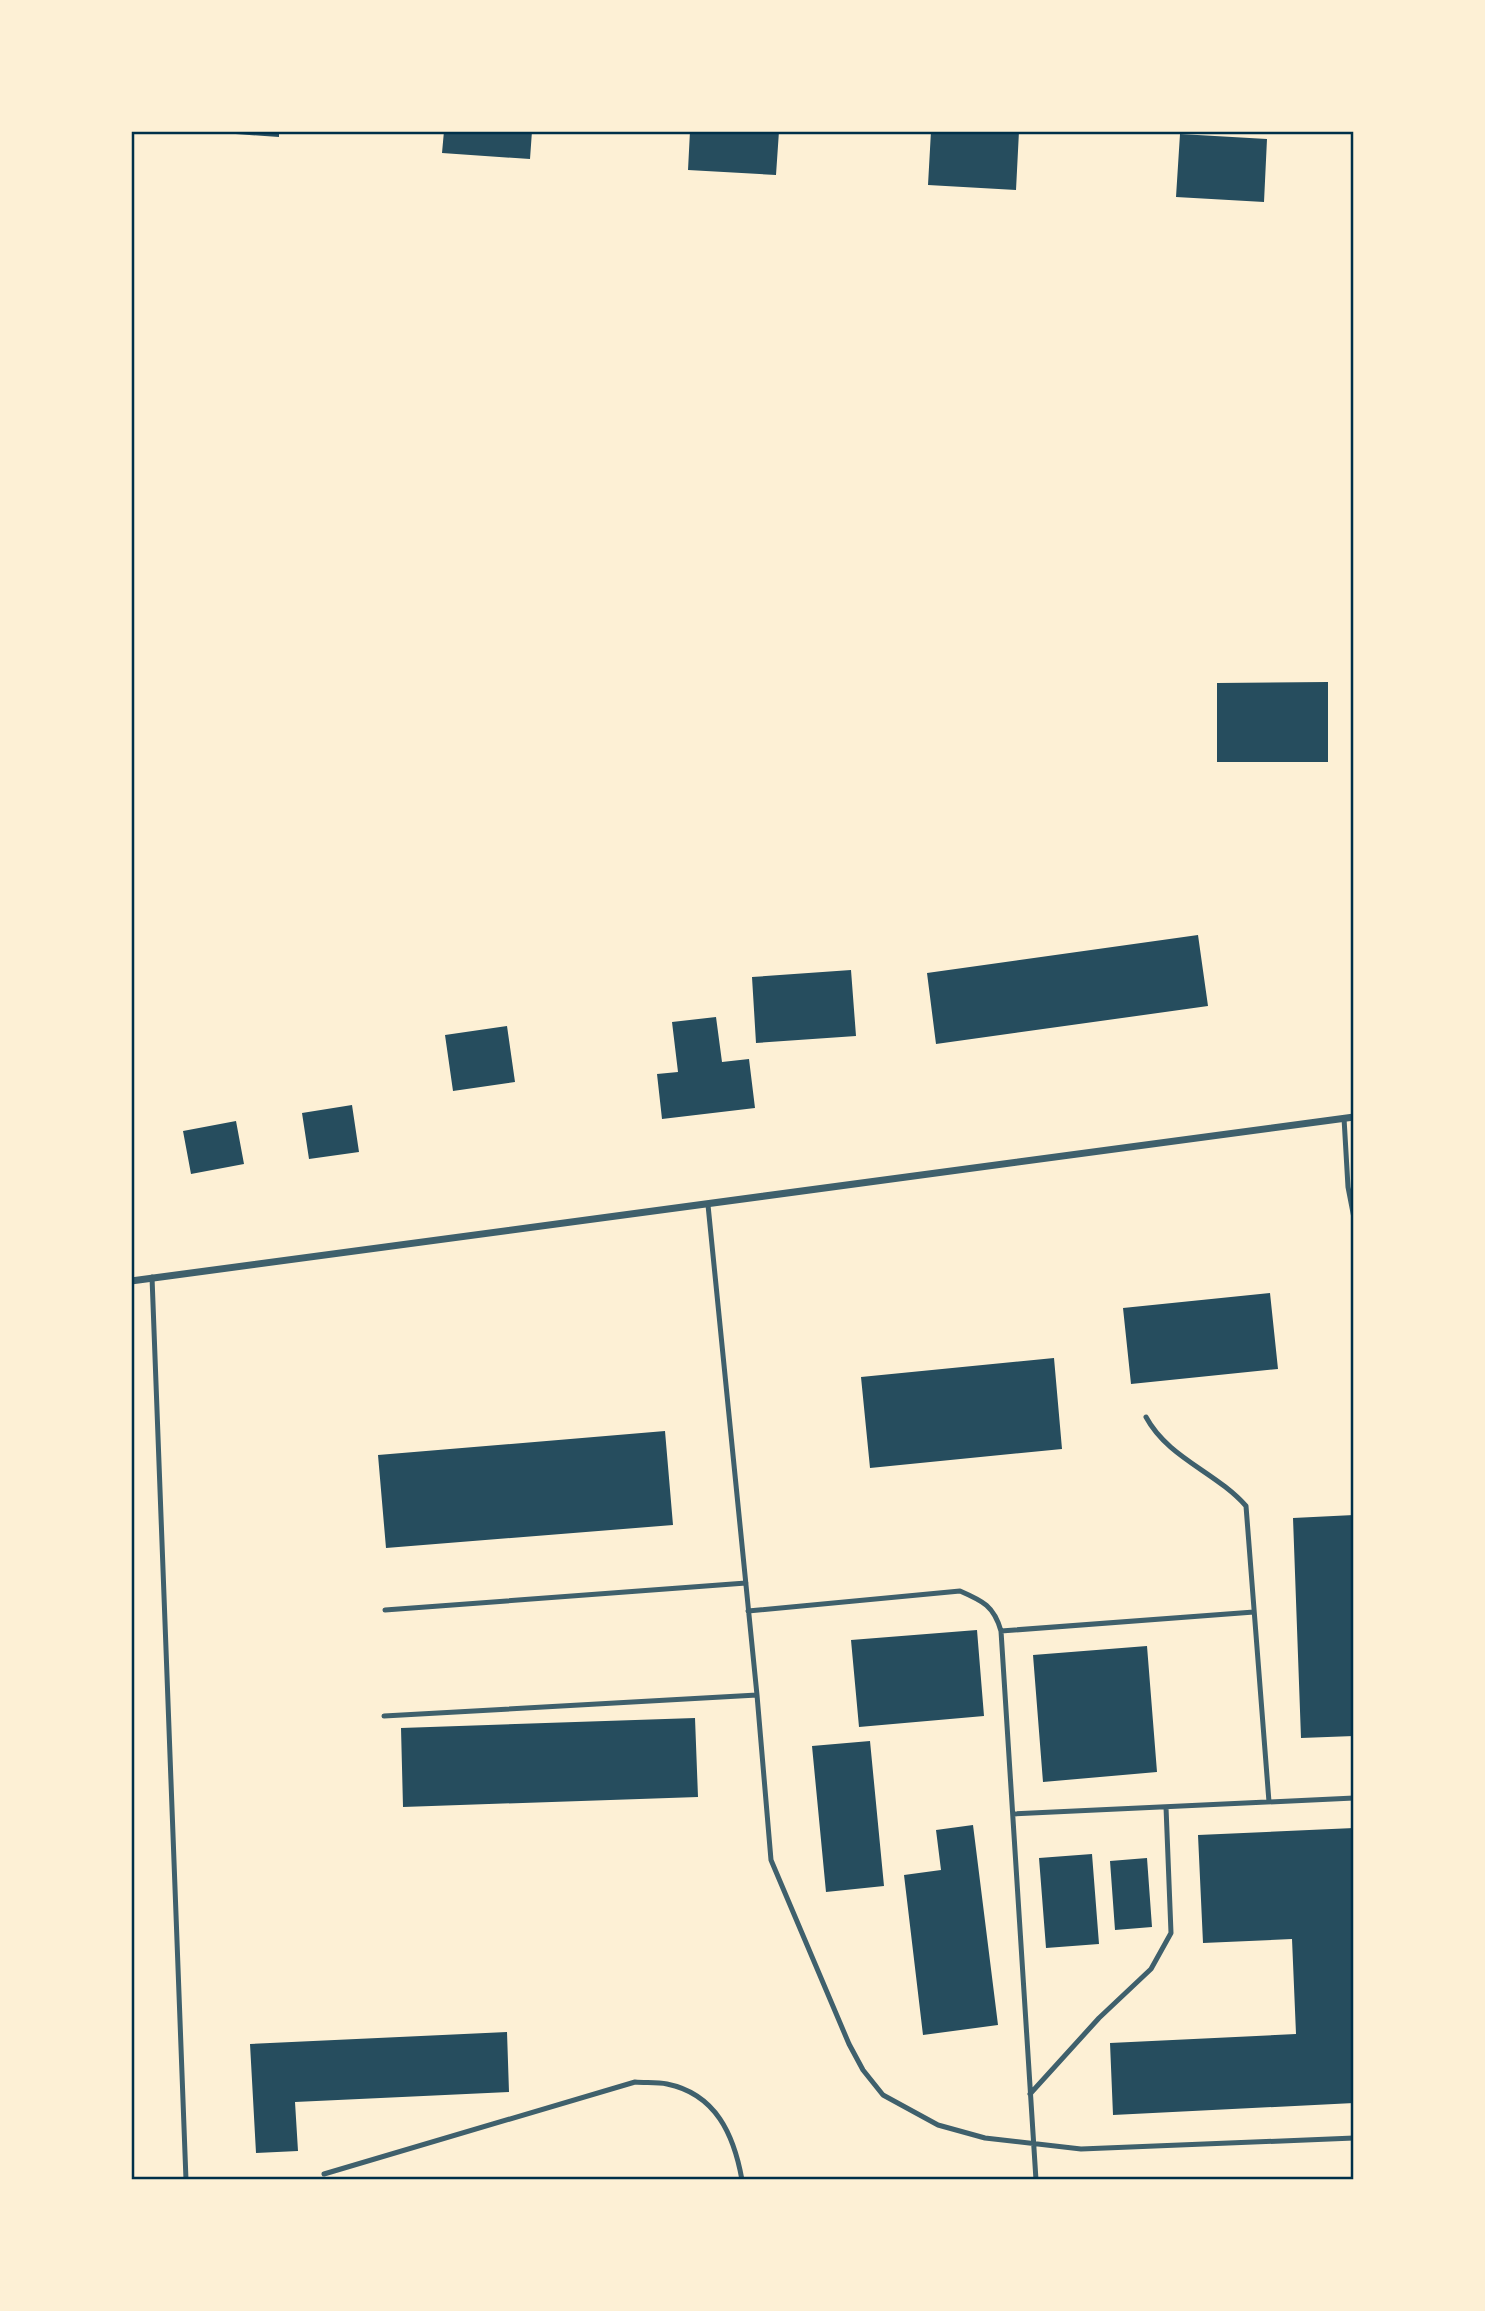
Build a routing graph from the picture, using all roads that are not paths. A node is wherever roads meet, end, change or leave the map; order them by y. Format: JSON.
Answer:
{"nodes":[{"id":1,"x":1354,"y":1116,"type":"edge"},
{"id":2,"x":1345,"y":1118,"type":"junction"},
{"id":3,"x":708,"y":1205,"type":"junction"},
{"id":4,"x":1354,"y":1218,"type":"edge"},
{"id":5,"x":152,"y":1277,"type":"junction"},
{"id":6,"x":131,"y":1281,"type":"edge"},
{"id":7,"x":1146,"y":1417,"type":"dead end"},
{"id":8,"x":746,"y":1583,"type":"junction"},
{"id":9,"x":385,"y":1610,"type":"dead end"},
{"id":10,"x":748,"y":1611,"type":"junction"},
{"id":11,"x":1254,"y":1612,"type":"junction"},
{"id":12,"x":1001,"y":1631,"type":"junction"},
{"id":13,"x":757,"y":1695,"type":"junction"},
{"id":14,"x":384,"y":1716,"type":"dead end"},
{"id":15,"x":1354,"y":1798,"type":"edge"},
{"id":16,"x":1269,"y":1802,"type":"junction"},
{"id":17,"x":1166,"y":1807,"type":"junction"},
{"id":18,"x":1013,"y":1814,"type":"junction"},
{"id":19,"x":1030,"y":2094,"type":"junction"},
{"id":20,"x":1354,"y":2138,"type":"edge"},
{"id":21,"x":1034,"y":2143,"type":"junction"},
{"id":22,"x":324,"y":2174,"type":"dead end"},
{"id":23,"x":186,"y":2180,"type":"edge"},
{"id":24,"x":741,"y":2180,"type":"edge"},
{"id":25,"x":1036,"y":2180,"type":"edge"}],
"edges":[{"from":1,"to":2,"type":"street"},
{"from":2,"to":3,"type":"street"},
{"from":2,"to":4,"type":"lane"},
{"from":3,"to":5,"type":"street"},
{"from":3,"to":8,"type":"lane"},
{"from":5,"to":6,"type":"street"},
{"from":5,"to":23,"type":"lane"},
{"from":7,"to":11,"type":"lane"},
{"from":8,"to":9,"type":"lane"},
{"from":8,"to":10,"type":"lane"},
{"from":10,"to":12,"type":"lane"},
{"from":10,"to":13,"type":"lane"},
{"from":11,"to":12,"type":"lane"},
{"from":11,"to":16,"type":"lane"},
{"from":12,"to":18,"type":"lane"},
{"from":13,"to":14,"type":"lane"},
{"from":13,"to":21,"type":"lane"},
{"from":15,"to":16,"type":"lane"},
{"from":16,"to":17,"type":"lane"},
{"from":17,"to":18,"type":"lane"},
{"from":17,"to":19,"type":"lane"},
{"from":18,"to":19,"type":"lane"},
{"from":19,"to":21,"type":"lane"},
{"from":20,"to":21,"type":"lane"},
{"from":21,"to":25,"type":"lane"},
{"from":22,"to":24,"type":"lane"}]}
